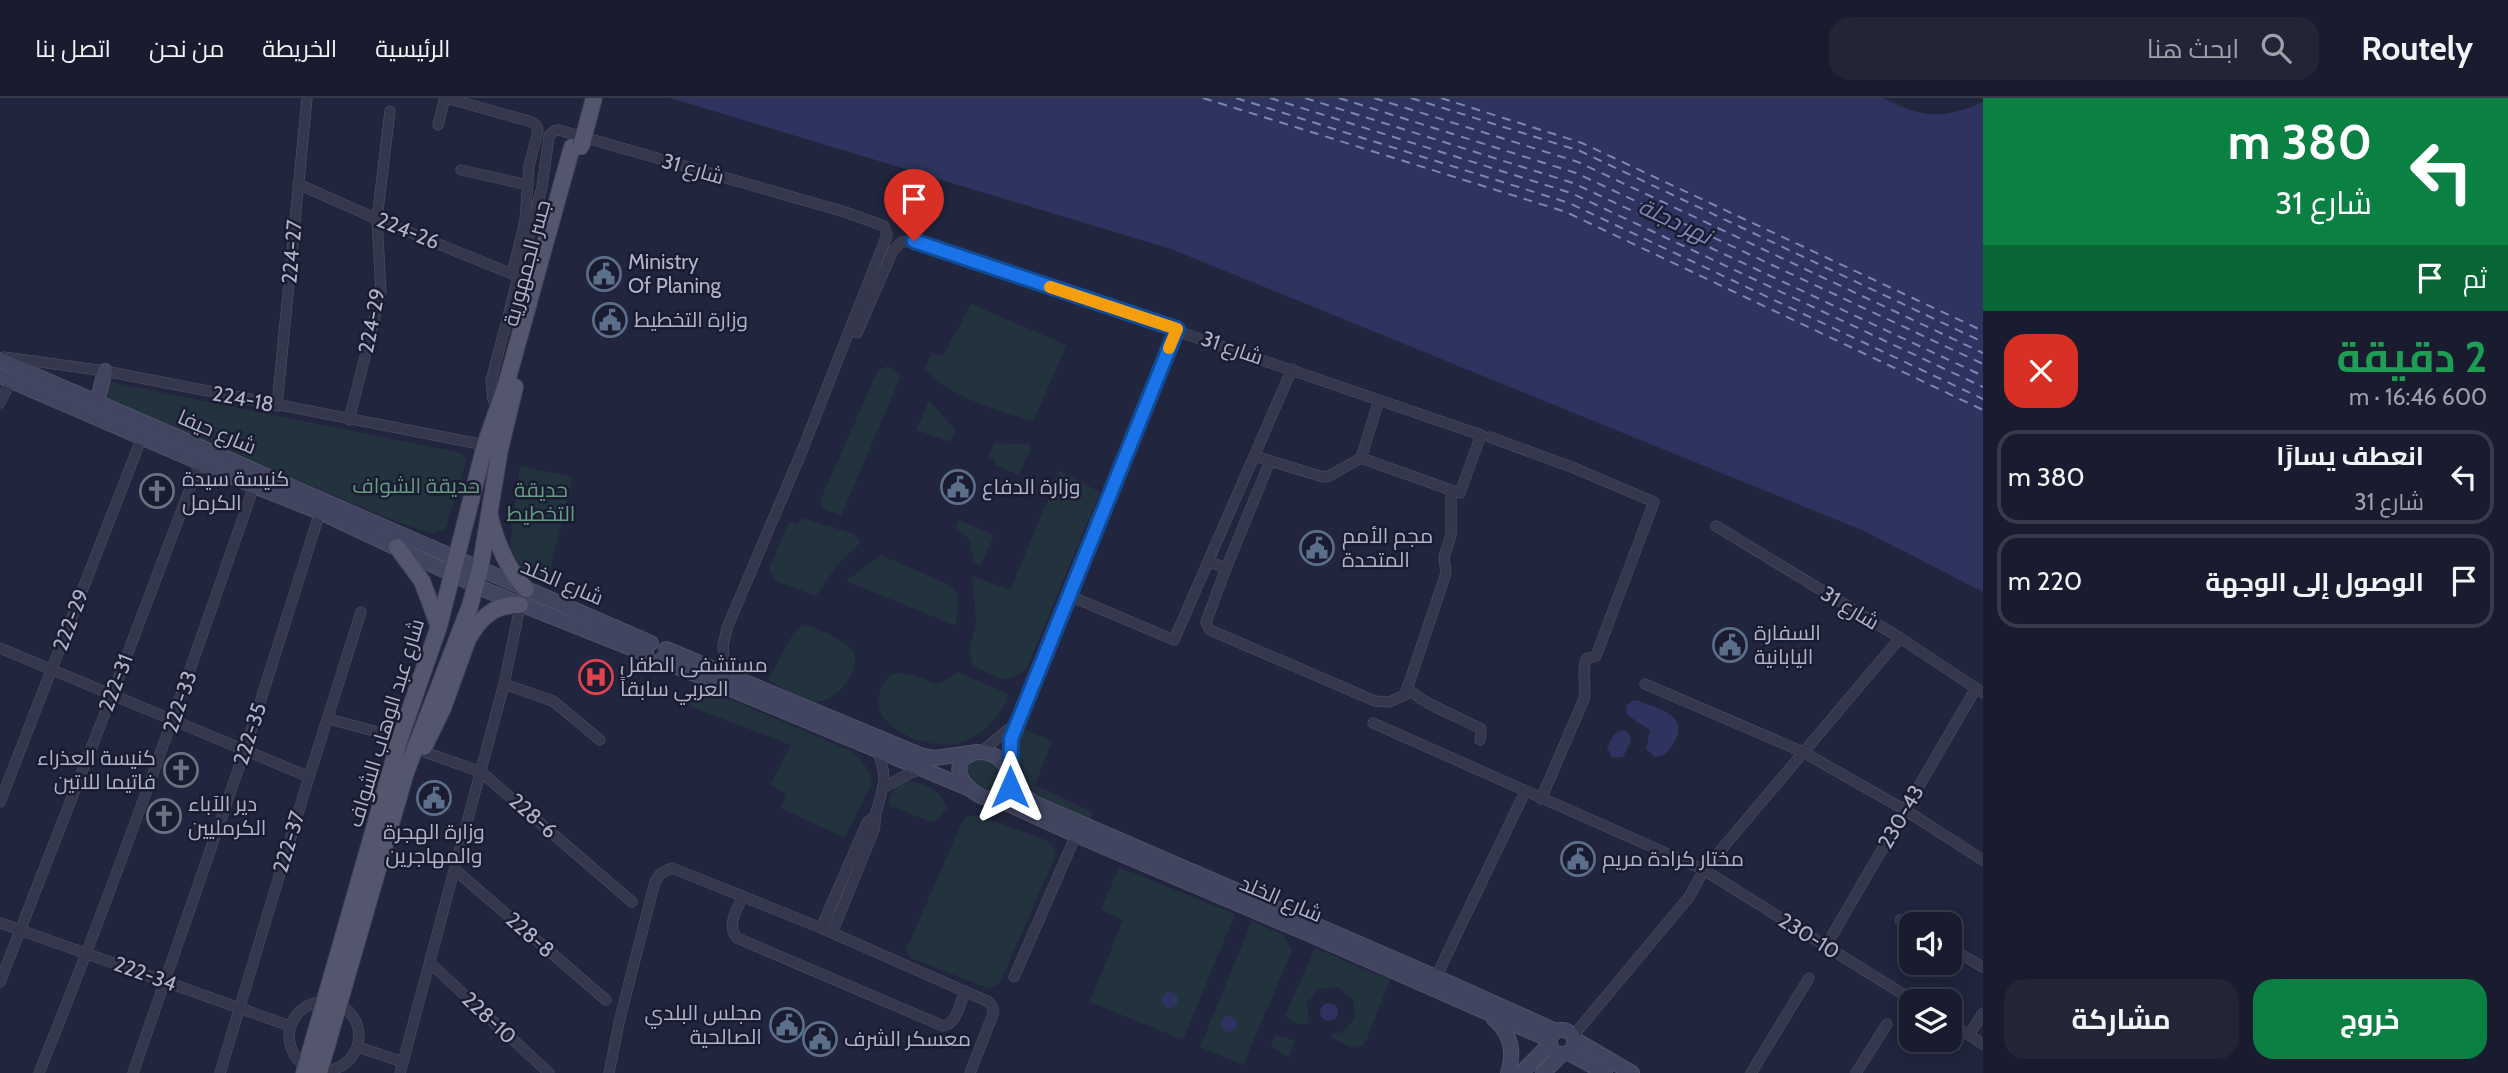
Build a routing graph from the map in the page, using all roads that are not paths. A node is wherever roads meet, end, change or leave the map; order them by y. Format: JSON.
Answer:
{"nodes":[{"id":1,"x":307,"y":98,"type":"edge"},
{"id":2,"x":445,"y":98,"type":"edge"},
{"id":3,"x":585,"y":98,"type":"edge"},
{"id":4,"x":594,"y":98,"type":"edge"},
{"id":5,"x":390,"y":111,"type":"dead end"},
{"id":6,"x":438,"y":125,"type":"dead end"},
{"id":7,"x":576,"y":147,"type":"junction"},
{"id":8,"x":461,"y":170,"type":"dead end"},
{"id":9,"x":298,"y":184,"type":"junction"},
{"id":10,"x":528,"y":185,"type":"junction"},
{"id":11,"x":377,"y":219,"type":"junction"},
{"id":12,"x":516,"y":275,"type":"junction"},
{"id":13,"x":1177,"y":329,"type":"junction"},
{"id":14,"x":858,"y":333,"type":"dead end"},
{"id":15,"x":0,"y":358,"type":"edge"},
{"id":16,"x":1292,"y":369,"type":"junction"},
{"id":17,"x":105,"y":371,"type":"junction"},
{"id":18,"x":6,"y":378,"type":"edge"},
{"id":19,"x":511,"y":386,"type":"junction"},
{"id":20,"x":1380,"y":400,"type":"junction"},
{"id":21,"x":0,"y":403,"type":"edge"},
{"id":22,"x":97,"y":403,"type":"junction"},
{"id":23,"x":277,"y":406,"type":"junction"},
{"id":24,"x":498,"y":409,"type":"junction"},
{"id":25,"x":349,"y":420,"type":"junction"},
{"id":26,"x":1486,"y":436,"type":"junction"},
{"id":27,"x":142,"y":437,"type":"junction"},
{"id":28,"x":485,"y":445,"type":"junction"},
{"id":29,"x":1255,"y":456,"type":"junction"},
{"id":30,"x":1361,"y":458,"type":"junction"},
{"id":31,"x":1270,"y":461,"type":"junction"},
{"id":32,"x":200,"y":462,"type":"junction"},
{"id":33,"x":254,"y":486,"type":"junction"},
{"id":34,"x":1451,"y":490,"type":"junction"},
{"id":35,"x":488,"y":510,"type":"junction"},
{"id":36,"x":320,"y":512,"type":"junction"},
{"id":37,"x":1716,"y":526,"type":"dead end"},
{"id":38,"x":397,"y":547,"type":"junction"},
{"id":39,"x":1209,"y":562,"type":"junction"},
{"id":40,"x":454,"y":566,"type":"junction"},
{"id":41,"x":480,"y":569,"type":"junction"},
{"id":42,"x":1225,"y":571,"type":"junction"},
{"id":43,"x":476,"y":586,"type":"junction"},
{"id":44,"x":526,"y":589,"type":"junction"},
{"id":45,"x":1070,"y":596,"type":"junction"},
{"id":46,"x":520,"y":605,"type":"junction"},
{"id":47,"x":361,"y":612,"type":"dead end"},
{"id":48,"x":439,"y":626,"type":"junction"},
{"id":49,"x":1900,"y":638,"type":"junction"},
{"id":50,"x":0,"y":648,"type":"edge"},
{"id":51,"x":52,"y":670,"type":"junction"},
{"id":52,"x":726,"y":675,"type":"junction"},
{"id":53,"x":505,"y":684,"type":"junction"},
{"id":54,"x":1645,"y":684,"type":"dead end"},
{"id":55,"x":1407,"y":687,"type":"junction"},
{"id":56,"x":1979,"y":691,"type":"edge"},
{"id":57,"x":112,"y":695,"type":"junction"},
{"id":58,"x":1020,"y":718,"type":"junction"},
{"id":59,"x":328,"y":719,"type":"junction"},
{"id":60,"x":174,"y":720,"type":"junction"},
{"id":61,"x":823,"y":721,"type":"junction"},
{"id":62,"x":1373,"y":723,"type":"dead end"},
{"id":63,"x":400,"y":738,"type":"junction"},
{"id":64,"x":600,"y":740,"type":"dead end"},
{"id":65,"x":1480,"y":740,"type":"dead end"},
{"id":66,"x":245,"y":750,"type":"junction"},
{"id":67,"x":422,"y":751,"type":"junction"},
{"id":68,"x":877,"y":751,"type":"junction"},
{"id":69,"x":976,"y":752,"type":"junction"},
{"id":70,"x":1803,"y":752,"type":"junction"},
{"id":71,"x":921,"y":769,"type":"junction"},
{"id":72,"x":406,"y":772,"type":"junction"},
{"id":73,"x":481,"y":772,"type":"junction"},
{"id":74,"x":1010,"y":775,"type":"junction"},
{"id":75,"x":309,"y":777,"type":"junction"},
{"id":76,"x":885,"y":787,"type":"junction"},
{"id":77,"x":968,"y":788,"type":"junction"},
{"id":78,"x":1525,"y":792,"type":"junction"},
{"id":79,"x":995,"y":798,"type":"junction"},
{"id":80,"x":1541,"y":799,"type":"junction"},
{"id":81,"x":0,"y":802,"type":"edge"},
{"id":82,"x":1905,"y":810,"type":"junction"},
{"id":83,"x":1076,"y":835,"type":"junction"},
{"id":84,"x":1983,"y":860,"type":"edge"},
{"id":85,"x":455,"y":870,"type":"junction"},
{"id":86,"x":1704,"y":870,"type":"junction"},
{"id":87,"x":743,"y":896,"type":"junction"},
{"id":88,"x":632,"y":902,"type":"dead end"},
{"id":89,"x":0,"y":923,"type":"edge"},
{"id":90,"x":21,"y":930,"type":"junction"},
{"id":91,"x":827,"y":931,"type":"junction"},
{"id":92,"x":1826,"y":946,"type":"junction"},
{"id":93,"x":87,"y":954,"type":"junction"},
{"id":94,"x":1962,"y":955,"type":"edge"},
{"id":95,"x":430,"y":963,"type":"junction"},
{"id":96,"x":1983,"y":967,"type":"edge"},
{"id":97,"x":1014,"y":977,"type":"dead end"},
{"id":98,"x":1437,"y":977,"type":"junction"},
{"id":99,"x":1809,"y":978,"type":"dead end"},
{"id":100,"x":0,"y":982,"type":"edge"},
{"id":101,"x":166,"y":982,"type":"junction"},
{"id":102,"x":965,"y":991,"type":"junction"},
{"id":103,"x":1899,"y":992,"type":"edge"},
{"id":104,"x":606,"y":1000,"type":"dead end"},
{"id":105,"x":333,"y":1002,"type":"junction"},
{"id":106,"x":240,"y":1008,"type":"junction"},
{"id":107,"x":1983,"y":1013,"type":"edge"},
{"id":108,"x":1487,"y":1014,"type":"junction"},
{"id":109,"x":1887,"y":1024,"type":"dead end"},
{"id":110,"x":290,"y":1026,"type":"junction"},
{"id":111,"x":1962,"y":1031,"type":"edge"},
{"id":112,"x":1969,"y":1035,"type":"junction"},
{"id":113,"x":1563,"y":1041,"type":"junction"},
{"id":114,"x":1983,"y":1044,"type":"edge"},
{"id":115,"x":358,"y":1046,"type":"junction"},
{"id":116,"x":402,"y":1070,"type":"edge"},
{"id":117,"x":312,"y":1071,"type":"edge"},
{"id":118,"x":39,"y":1073,"type":"edge"},
{"id":119,"x":133,"y":1073,"type":"edge"},
{"id":120,"x":220,"y":1073,"type":"edge"},
{"id":121,"x":549,"y":1073,"type":"edge"},
{"id":122,"x":609,"y":1073,"type":"edge"},
{"id":123,"x":970,"y":1073,"type":"edge"},
{"id":124,"x":1508,"y":1073,"type":"edge"},
{"id":125,"x":1521,"y":1073,"type":"edge"},
{"id":126,"x":1543,"y":1073,"type":"edge"},
{"id":127,"x":1605,"y":1073,"type":"edge"},
{"id":128,"x":1632,"y":1073,"type":"edge"},
{"id":129,"x":1751,"y":1073,"type":"edge"},
{"id":130,"x":1856,"y":1073,"type":"edge"}],
"edges":[{"from":1,"to":9,"type":"street","name":"224-27"},
{"from":2,"to":6,"type":"street"},
{"from":2,"to":10,"type":"street"},
{"from":3,"to":7,"type":"main road","name":"جسر الجمهورية"},
{"from":4,"to":7,"type":"main road","name":"جسر الجمهورية","bridge":true},
{"from":5,"to":11,"type":"street","name":"224-29"},
{"from":7,"to":19,"type":"main road","name":"جسر الجمهورية"},
{"from":8,"to":10,"type":"street"},
{"from":9,"to":11,"type":"street","name":"224-26"},
{"from":9,"to":23,"type":"street","name":"224-27"},
{"from":10,"to":12,"type":"street"},
{"from":11,"to":12,"type":"street","name":"224-26"},
{"from":11,"to":25,"type":"street","name":"224-29"},
{"from":12,"to":24,"type":"street"},
{"from":12,"to":52,"type":"street","name":"شارع 31"},
{"from":13,"to":14,"type":"street","name":"شارع 31"},
{"from":13,"to":16,"type":"street","name":"شارع 31"},
{"from":13,"to":45,"type":"street"},
{"from":15,"to":17,"type":"street","name":"224-18"},
{"from":15,"to":22,"type":"main road","name":"شارع حيفا"},
{"from":16,"to":20,"type":"street","name":"شارع 31"},
{"from":16,"to":29,"type":"street"},
{"from":17,"to":22,"type":"main road"},
{"from":17,"to":23,"type":"street","name":"224-18"},
{"from":18,"to":21,"type":"street"},
{"from":18,"to":27,"type":"main road","name":"شارع حيفا"},
{"from":19,"to":24,"type":"main road","name":"شارع عبد الوهاب الشواف"},
{"from":19,"to":35,"type":"main road","name":"شارع عبد الوهاب الشواف"},
{"from":20,"to":26,"type":"street","name":"شارع 31"},
{"from":20,"to":30,"type":"street"},
{"from":22,"to":40,"type":"main road","name":"شارع حيفا"},
{"from":23,"to":25,"type":"street","name":"224-18"},
{"from":24,"to":28,"type":"main road","name":"شارع عبد الوهاب الشواف"},
{"from":25,"to":28,"type":"street","name":"224-18"},
{"from":26,"to":34,"type":"street"},
{"from":26,"to":80,"type":"street","name":"شارع 31"},
{"from":27,"to":32,"type":"main road","name":"شارع حيفا"},
{"from":27,"to":51,"type":"street","name":"222-29"},
{"from":28,"to":40,"type":"main road","name":"شارع عبد الوهاب الشواف"},
{"from":29,"to":31,"type":"street"},
{"from":29,"to":39,"type":"street"},
{"from":30,"to":31,"type":"street"},
{"from":30,"to":34,"type":"street"},
{"from":31,"to":42,"type":"street"},
{"from":32,"to":33,"type":"main road","name":"شارع حيفا"},
{"from":32,"to":57,"type":"street","name":"222-31"},
{"from":33,"to":36,"type":"main road","name":"شارع حيفا"},
{"from":33,"to":60,"type":"street","name":"222-33"},
{"from":34,"to":55,"type":"street"},
{"from":35,"to":41,"type":"main road","name":"شارع عبد الوهاب الشواف"},
{"from":35,"to":44,"type":"main road"},
{"from":36,"to":38,"type":"main road","name":"شارع حيفا"},
{"from":36,"to":66,"type":"street","name":"222-35"},
{"from":37,"to":49,"type":"street","name":"شارع 31"},
{"from":38,"to":40,"type":"main road","name":"شارع حيفا"},
{"from":38,"to":48,"type":"main road"},
{"from":39,"to":42,"type":"street"},
{"from":39,"to":45,"type":"street"},
{"from":40,"to":41,"type":"main road","name":"شارع الخلد"},
{"from":40,"to":43,"type":"main road","name":"شارع الخلد"},
{"from":40,"to":48,"type":"main road","name":"شارع عبد الوهاب الشواف"},
{"from":41,"to":43,"type":"main road","name":"شارع عبد الوهاب الشواف"},
{"from":41,"to":44,"type":"main road","name":"شارع الخلد"},
{"from":42,"to":55,"type":"street"},
{"from":43,"to":46,"type":"main road","name":"شارع الخلد"},
{"from":43,"to":72,"type":"main road","name":"شارع عبد الوهاب الشواف"},
{"from":44,"to":46,"type":"street"},
{"from":44,"to":46,"type":"main road","name":"شارع الخلد"},
{"from":45,"to":58,"type":"street"},
{"from":46,"to":53,"type":"street"},
{"from":46,"to":67,"type":"main road"},
{"from":47,"to":59,"type":"street","name":"222-37"},
{"from":48,"to":63,"type":"main road","name":"شارع عبد الوهاب الشواف"},
{"from":49,"to":56,"type":"street","name":"شارع 31"},
{"from":49,"to":70,"type":"street"},
{"from":50,"to":51,"type":"street"},
{"from":51,"to":57,"type":"street"},
{"from":51,"to":81,"type":"street","name":"222-29"},
{"from":52,"to":61,"type":"main road"},
{"from":52,"to":61,"type":"main road"},
{"from":53,"to":64,"type":"street"},
{"from":53,"to":73,"type":"street"},
{"from":54,"to":70,"type":"street"},
{"from":55,"to":65,"type":"street"},
{"from":56,"to":82,"type":"street","name":"230-43"},
{"from":57,"to":60,"type":"street"},
{"from":57,"to":90,"type":"street","name":"222-31"},
{"from":58,"to":69,"type":"street"},
{"from":58,"to":74,"type":"street"},
{"from":59,"to":63,"type":"street"},
{"from":59,"to":75,"type":"street","name":"222-37"},
{"from":60,"to":66,"type":"street"},
{"from":60,"to":93,"type":"street","name":"222-33"},
{"from":61,"to":68,"type":"main road"},
{"from":61,"to":69,"type":"main road"},
{"from":62,"to":78,"type":"street","name":"230-10"},
{"from":63,"to":105,"type":"main road","name":"شارع عبد الوهاب الشواف"},
{"from":66,"to":75,"type":"street"},
{"from":66,"to":101,"type":"street","name":"222-35"},
{"from":67,"to":72,"type":"main road"},
{"from":67,"to":73,"type":"street","name":"228-6"},
{"from":68,"to":71,"type":"main road"},
{"from":68,"to":76,"type":"street"},
{"from":69,"to":74,"type":"main road"},
{"from":69,"to":77,"type":"main road"},
{"from":70,"to":82,"type":"street"},
{"from":70,"to":86,"type":"street"},
{"from":71,"to":76,"type":"street"},
{"from":71,"to":77,"type":"main road"},
{"from":72,"to":105,"type":"main road","name":"شارع عبد الوهاب الشواف"},
{"from":73,"to":85,"type":"street"},
{"from":73,"to":88,"type":"street","name":"228-6"},
{"from":74,"to":79,"type":"main road"},
{"from":74,"to":98,"type":"main road","name":"شارع الخلد"},
{"from":75,"to":106,"type":"street","name":"222-37"},
{"from":76,"to":91,"type":"street"},
{"from":77,"to":79,"type":"main road"},
{"from":78,"to":80,"type":"street","name":"230-10"},
{"from":78,"to":98,"type":"street"},
{"from":79,"to":83,"type":"main road","name":"شارع الخلد"},
{"from":80,"to":86,"type":"street","name":"230-10"},
{"from":82,"to":84,"type":"street"},
{"from":82,"to":92,"type":"street","name":"230-43"},
{"from":83,"to":97,"type":"street"},
{"from":83,"to":108,"type":"main road","name":"شارع الخلد"},
{"from":85,"to":95,"type":"street"},
{"from":85,"to":104,"type":"street","name":"228-8"},
{"from":86,"to":92,"type":"street","name":"230-10"},
{"from":86,"to":113,"type":"street"},
{"from":87,"to":91,"type":"street"},
{"from":87,"to":102,"type":"street"},
{"from":87,"to":122,"type":"street"},
{"from":89,"to":90,"type":"street","name":"222-34"},
{"from":90,"to":93,"type":"street","name":"222-34"},
{"from":90,"to":100,"type":"street","name":"222-31"},
{"from":91,"to":102,"type":"street"},
{"from":92,"to":103,"type":"street","name":"230-10"},
{"from":93,"to":101,"type":"street","name":"222-34"},
{"from":93,"to":118,"type":"street","name":"222-33"},
{"from":94,"to":96,"type":"street"},
{"from":95,"to":116,"type":"street"},
{"from":95,"to":121,"type":"street","name":"228-10"},
{"from":98,"to":113,"type":"main road","name":"شارع الخلد"},
{"from":99,"to":129,"type":"street"},
{"from":101,"to":106,"type":"street","name":"222-34"},
{"from":101,"to":119,"type":"street","name":"222-35"},
{"from":102,"to":123,"type":"street"},
{"from":105,"to":110,"type":"street"},
{"from":105,"to":115,"type":"street"},
{"from":105,"to":117,"type":"main road","name":"شارع عبد الوهاب الشواف"},
{"from":106,"to":110,"type":"street","name":"222-34"},
{"from":106,"to":120,"type":"street","name":"222-37"},
{"from":107,"to":112,"type":"street"},
{"from":108,"to":113,"type":"main road","name":"شارع الخلد"},
{"from":108,"to":124,"type":"main road"},
{"from":109,"to":130,"type":"street"},
{"from":110,"to":117,"type":"street"},
{"from":111,"to":112,"type":"street"},
{"from":112,"to":114,"type":"street"},
{"from":113,"to":125,"type":"main road"},
{"from":113,"to":126,"type":"main road"},
{"from":113,"to":127,"type":"main road","name":"شارع الخلد"},
{"from":113,"to":128,"type":"main road","name":"شارع الخلد"},
{"from":115,"to":116,"type":"street"},
{"from":115,"to":117,"type":"street"}]}
